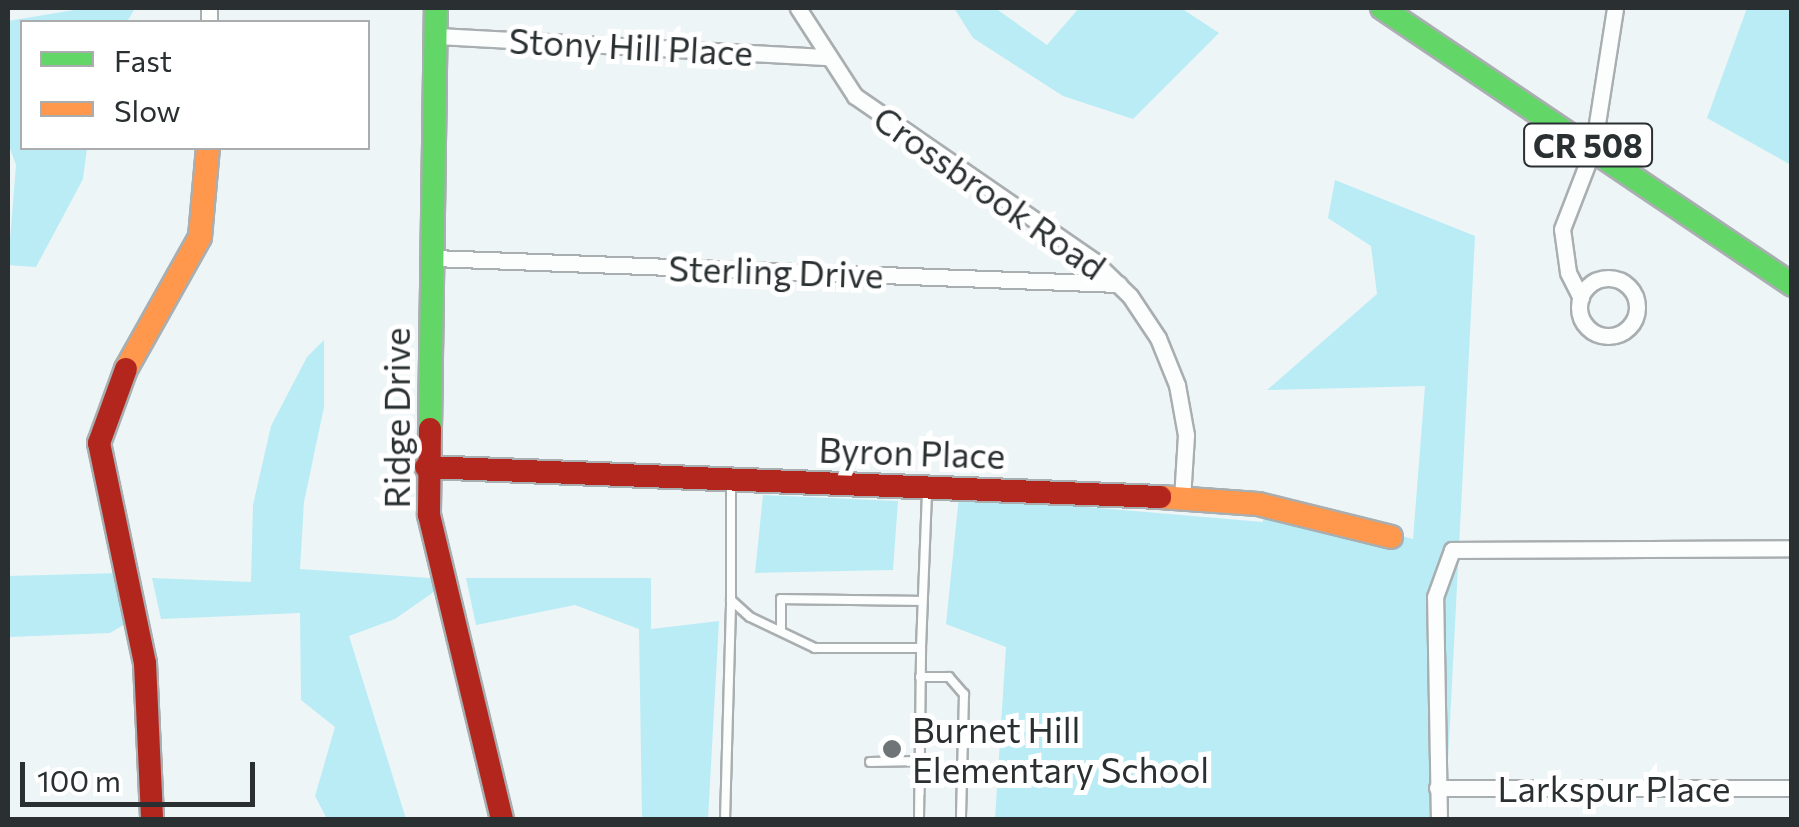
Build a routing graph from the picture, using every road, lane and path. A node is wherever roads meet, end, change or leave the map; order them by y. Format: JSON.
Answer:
{"nodes":[{"id":1,"x":436,"y":8,"type":"edge"},
{"id":2,"x":798,"y":8,"type":"edge"},
{"id":3,"x":1382,"y":8,"type":"edge"},
{"id":4,"x":1616,"y":8,"type":"edge"},
{"id":5,"x":436,"y":36,"type":"junction"},
{"id":6,"x":826,"y":57,"type":"junction"},
{"id":7,"x":1592,"y":149,"type":"junction"},
{"id":8,"x":208,"y":150,"type":"edge"},
{"id":9,"x":433,"y":258,"type":"junction"},
{"id":10,"x":1119,"y":284,"type":"junction"},
{"id":11,"x":1792,"y":285,"type":"edge"},
{"id":12,"x":1581,"y":298,"type":"dead end"},
{"id":13,"x":426,"y":467,"type":"junction"},
{"id":14,"x":731,"y":480,"type":"junction"},
{"id":15,"x":928,"y":488,"type":"junction"},
{"id":16,"x":1182,"y":498,"type":"junction"},
{"id":17,"x":1391,"y":537,"type":"dead end"},
{"id":18,"x":1792,"y":548,"type":"edge"},
{"id":19,"x":731,"y":600,"type":"junction"},
{"id":20,"x":922,"y":601,"type":"junction"},
{"id":21,"x":781,"y":630,"type":"junction"},
{"id":22,"x":921,"y":648,"type":"junction"},
{"id":23,"x":920,"y":678,"type":"junction"},
{"id":24,"x":919,"y":761,"type":"junction"},
{"id":25,"x":870,"y":762,"type":"dead end"},
{"id":26,"x":1438,"y":788,"type":"junction"},
{"id":27,"x":1792,"y":788,"type":"edge"},
{"id":28,"x":152,"y":820,"type":"edge"},
{"id":29,"x":502,"y":820,"type":"edge"},
{"id":30,"x":725,"y":820,"type":"edge"},
{"id":31,"x":919,"y":820,"type":"edge"},
{"id":32,"x":961,"y":820,"type":"edge"},
{"id":33,"x":1439,"y":820,"type":"edge"}],
"edges":[{"from":1,"to":5,"type":"street","name":"Ridge Drive"},
{"from":2,"to":6,"type":"street","name":"Crossbrook Road"},
{"from":3,"to":7,"type":"street","number":"CR 508"},
{"from":4,"to":7,"type":"street"},
{"from":5,"to":6,"type":"street","name":"Stony Hill Place"},
{"from":5,"to":9,"type":"street","name":"Ridge Drive"},
{"from":6,"to":10,"type":"street","name":"Crossbrook Road"},
{"from":7,"to":11,"type":"street","number":"CR 508"},
{"from":7,"to":12,"type":"street"},
{"from":8,"to":28,"type":"street"},
{"from":9,"to":10,"type":"street","name":"Sterling Drive"},
{"from":9,"to":13,"type":"street","name":"Ridge Drive"},
{"from":10,"to":16,"type":"street","name":"Crossbrook Road"},
{"from":13,"to":14,"type":"street","name":"Byron Place"},
{"from":13,"to":29,"type":"street","name":"Ridge Drive"},
{"from":14,"to":15,"type":"street","name":"Byron Place"},
{"from":14,"to":19,"type":"lane"},
{"from":15,"to":16,"type":"street","name":"Byron Place"},
{"from":15,"to":20,"type":"lane"},
{"from":16,"to":17,"type":"street","name":"Byron Place"},
{"from":18,"to":26,"type":"street"},
{"from":19,"to":21,"type":"lane"},
{"from":19,"to":30,"type":"lane"},
{"from":20,"to":21,"type":"lane"},
{"from":20,"to":22,"type":"lane"},
{"from":21,"to":22,"type":"lane"},
{"from":22,"to":23,"type":"lane"},
{"from":23,"to":24,"type":"lane"},
{"from":23,"to":32,"type":"lane"},
{"from":24,"to":25,"type":"lane"},
{"from":24,"to":31,"type":"lane"},
{"from":26,"to":27,"type":"street","name":"Larkspur Place"},
{"from":26,"to":33,"type":"street"}]}
